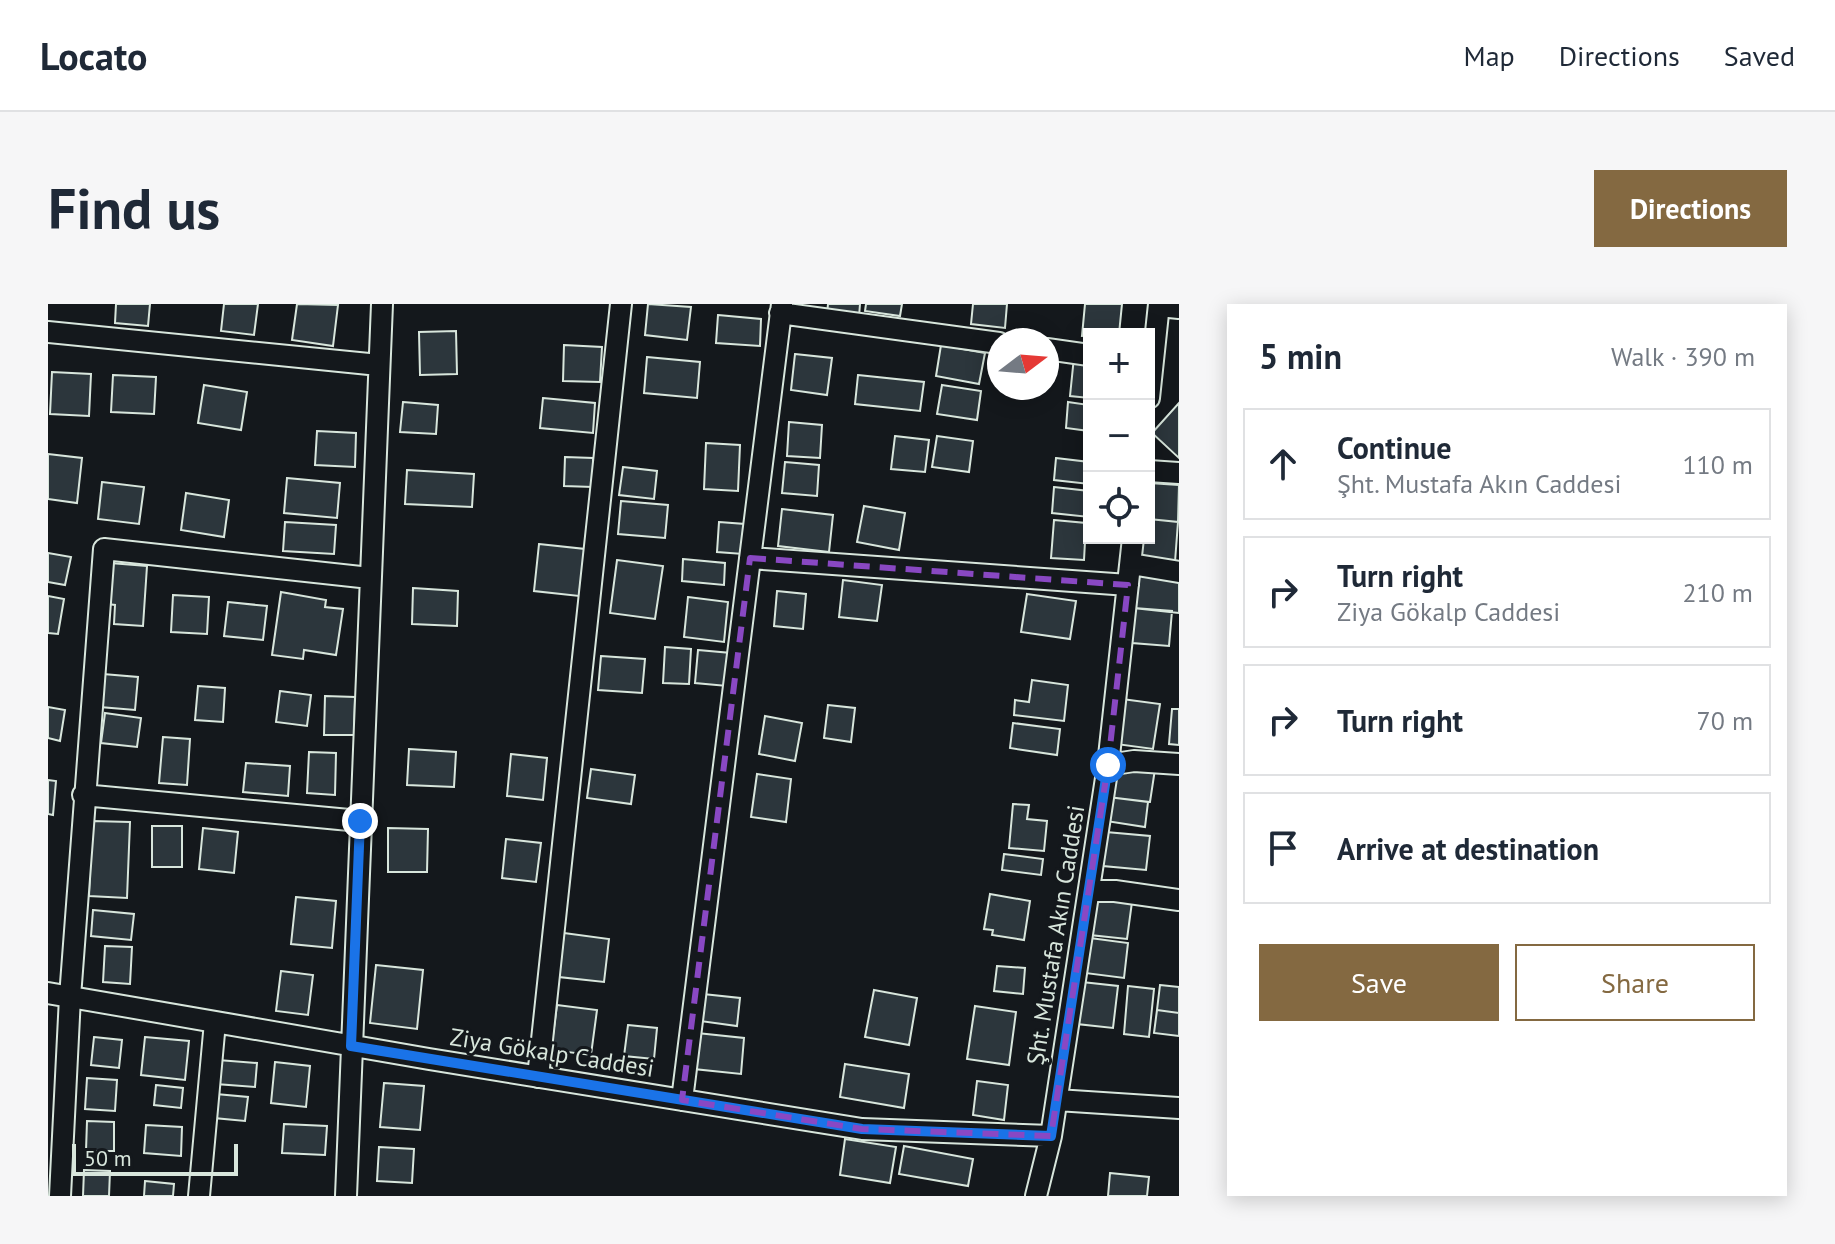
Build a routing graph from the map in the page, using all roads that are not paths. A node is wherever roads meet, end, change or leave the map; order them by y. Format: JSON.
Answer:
{"nodes":[{"id":1,"x":382,"y":304,"type":"edge"},
{"id":2,"x":621,"y":304,"type":"edge"},
{"id":3,"x":1166,"y":306,"type":"edge"},
{"id":4,"x":781,"y":308,"type":"edge"},
{"id":5,"x":48,"y":332,"type":"edge"},
{"id":6,"x":987,"y":341,"type":"edge"},
{"id":7,"x":1155,"y":349,"type":"edge"},
{"id":8,"x":1059,"y":351,"type":"edge"},
{"id":9,"x":1083,"y":354,"type":"edge"},
{"id":10,"x":379,"y":365,"type":"junction"},
{"id":11,"x":1155,"y":471,"type":"edge"},
{"id":12,"x":1179,"y":473,"type":"edge"},
{"id":13,"x":1133,"y":544,"type":"edge"},
{"id":14,"x":750,"y":558,"type":"junction"},
{"id":15,"x":1179,"y":572,"type":"edge"},
{"id":16,"x":1130,"y":575,"type":"junction"},
{"id":17,"x":370,"y":578,"type":"junction"},
{"id":18,"x":1179,"y":764,"type":"edge"},
{"id":19,"x":1108,"y":765,"type":"junction"},
{"id":20,"x":83,"y":795,"type":"junction"},
{"id":21,"x":360,"y":821,"type":"junction"},
{"id":22,"x":1089,"y":891,"type":"junction"},
{"id":23,"x":1179,"y":900,"type":"edge"},
{"id":24,"x":48,"y":993,"type":"edge"},
{"id":25,"x":70,"y":997,"type":"junction"},
{"id":26,"x":215,"y":1022,"type":"junction"},
{"id":27,"x":351,"y":1046,"type":"junction"},
{"id":28,"x":538,"y":1077,"type":"junction"},
{"id":29,"x":682,"y":1100,"type":"junction"},
{"id":30,"x":1057,"y":1100,"type":"junction"},
{"id":31,"x":1179,"y":1108,"type":"edge"},
{"id":32,"x":1051,"y":1136,"type":"junction"},
{"id":33,"x":56,"y":1190,"type":"edge"},
{"id":34,"x":199,"y":1196,"type":"edge"},
{"id":35,"x":346,"y":1196,"type":"edge"},
{"id":36,"x":1036,"y":1196,"type":"edge"}],
"edges":[{"from":1,"to":10,"type":"street"},
{"from":2,"to":28,"type":"street"},
{"from":3,"to":7,"type":"street"},
{"from":4,"to":6,"type":"street"},
{"from":4,"to":14,"type":"street"},
{"from":5,"to":10,"type":"street"},
{"from":8,"to":9,"type":"street"},
{"from":10,"to":17,"type":"street"},
{"from":11,"to":12,"type":"street"},
{"from":13,"to":16,"type":"street","name":"Şht. Mustafa Akın Caddesi"},
{"from":14,"to":16,"type":"street"},
{"from":14,"to":29,"type":"street"},
{"from":15,"to":16,"type":"street"},
{"from":16,"to":19,"type":"street","name":"Şht. Mustafa Akın Caddesi"},
{"from":17,"to":20,"type":"street"},
{"from":17,"to":21,"type":"street"},
{"from":18,"to":19,"type":"street"},
{"from":19,"to":22,"type":"street","name":"Şht. Mustafa Akın Caddesi"},
{"from":20,"to":21,"type":"street"},
{"from":20,"to":25,"type":"street"},
{"from":21,"to":27,"type":"street"},
{"from":22,"to":23,"type":"street"},
{"from":22,"to":30,"type":"street","name":"Şht. Mustafa Akın Caddesi"},
{"from":24,"to":25,"type":"street","name":"Ziya Gökalp Caddesi"},
{"from":25,"to":26,"type":"street","name":"Ziya Gökalp Caddesi"},
{"from":25,"to":33,"type":"street"},
{"from":26,"to":27,"type":"street","name":"Ziya Gökalp Caddesi"},
{"from":26,"to":34,"type":"street"},
{"from":27,"to":28,"type":"street","name":"Ziya Gökalp Caddesi"},
{"from":27,"to":35,"type":"street"},
{"from":28,"to":29,"type":"street","name":"Ziya Gökalp Caddesi"},
{"from":29,"to":32,"type":"street","name":"Ziya Gökalp Caddesi"},
{"from":30,"to":31,"type":"street"},
{"from":30,"to":32,"type":"street","name":"Şht. Mustafa Akın Caddesi"},
{"from":32,"to":36,"type":"street","name":"Şht. Mustafa Akın Caddesi"}]}
